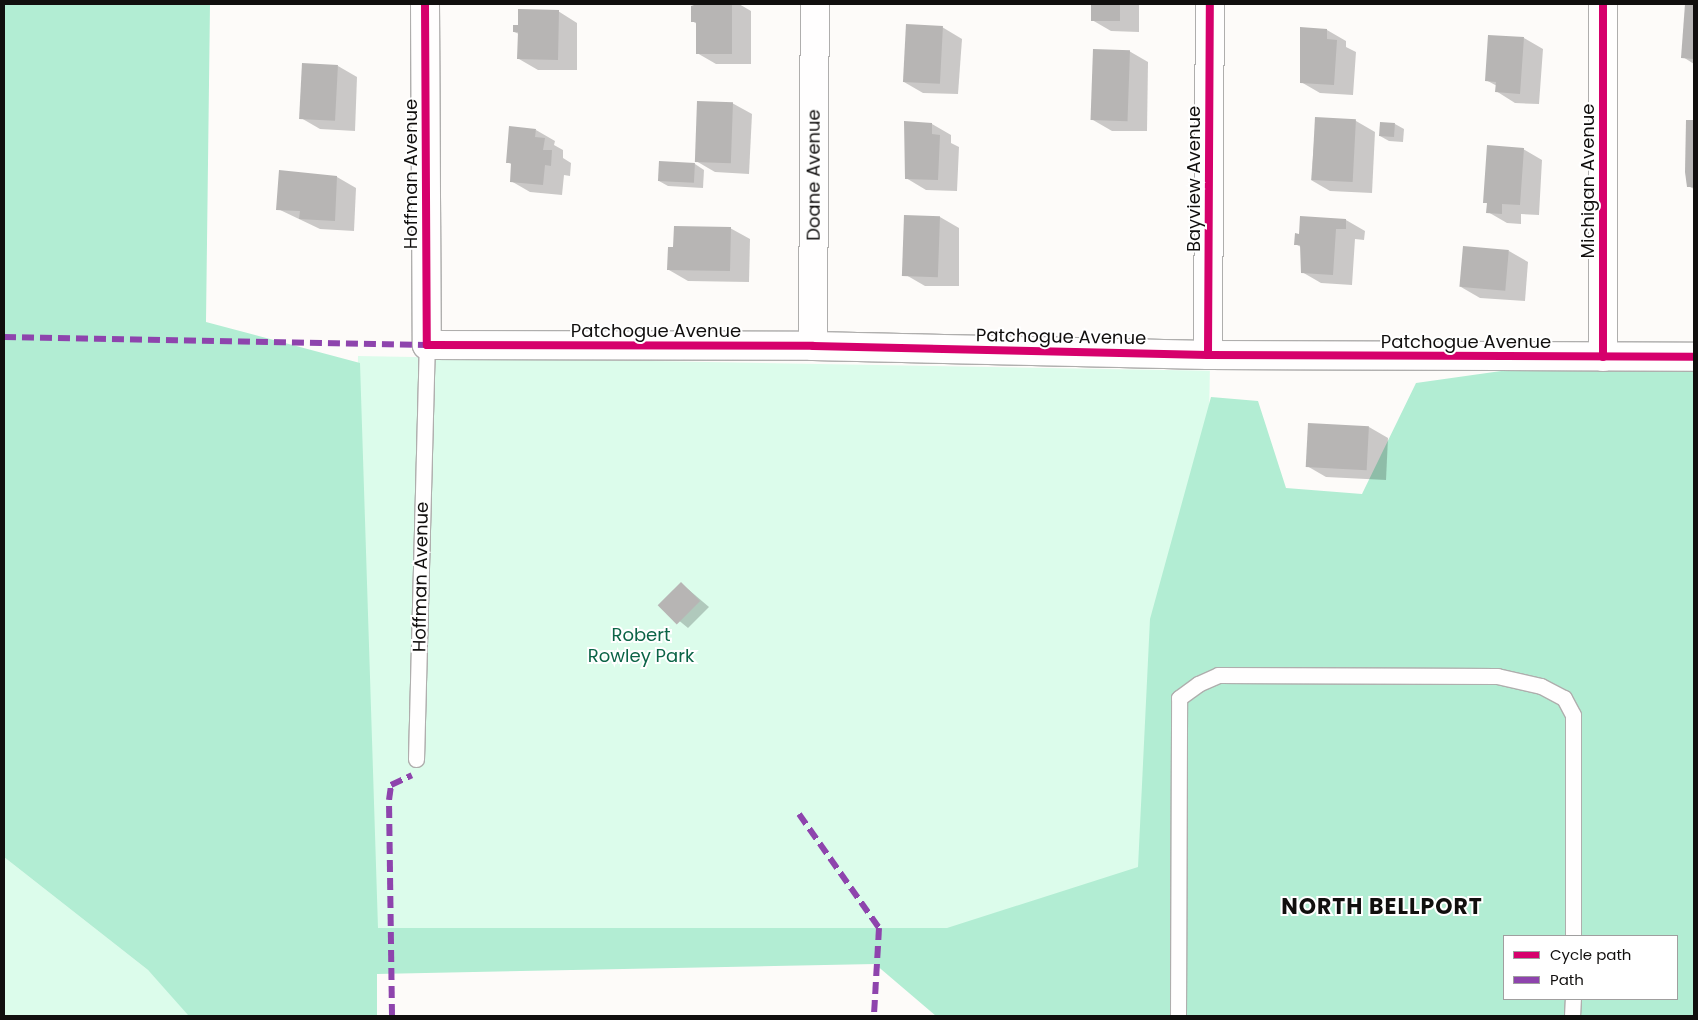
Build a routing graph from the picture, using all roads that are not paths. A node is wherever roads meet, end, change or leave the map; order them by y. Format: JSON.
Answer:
{"nodes":[{"id":1,"x":425,"y":4,"type":"edge"},
{"id":2,"x":816,"y":4,"type":"edge"},
{"id":3,"x":1210,"y":4,"type":"edge"},
{"id":4,"x":1603,"y":4,"type":"edge"},
{"id":5,"x":427,"y":345,"type":"junction"},
{"id":6,"x":813,"y":346,"type":"junction"},
{"id":7,"x":1208,"y":355,"type":"junction"},
{"id":8,"x":1694,"y":357,"type":"edge"},
{"id":9,"x":1603,"y":358,"type":"junction"},
{"id":10,"x":416,"y":759,"type":"dead end"},
{"id":11,"x":1573,"y":935,"type":"edge"},
{"id":12,"x":1572,"y":1000,"type":"edge"},
{"id":13,"x":1178,"y":1016,"type":"edge"},
{"id":14,"x":1572,"y":1016,"type":"edge"}],
"edges":[{"from":1,"to":5,"type":"street","name":"Hoffman Avenue"},
{"from":2,"to":6,"type":"street","name":"Doane Avenue"},
{"from":3,"to":7,"type":"street","name":"Bayview Avenue"},
{"from":4,"to":9,"type":"street","name":"Michigan Avenue"},
{"from":5,"to":6,"type":"street","name":"Patchogue Avenue"},
{"from":5,"to":10,"type":"lane","name":"Hoffman Avenue"},
{"from":6,"to":7,"type":"street","name":"Patchogue Avenue"},
{"from":7,"to":9,"type":"street","name":"Patchogue Avenue"},
{"from":8,"to":9,"type":"street","name":"Patchogue Avenue"},
{"from":11,"to":13,"type":"lane"},
{"from":12,"to":14,"type":"lane"}]}
